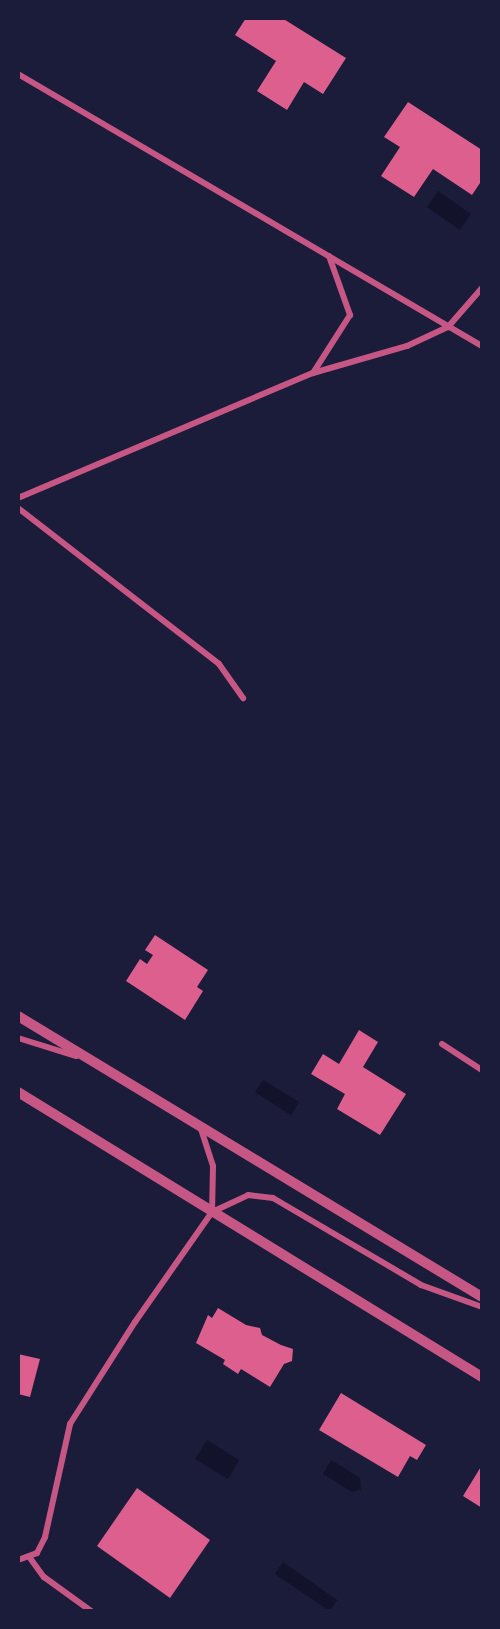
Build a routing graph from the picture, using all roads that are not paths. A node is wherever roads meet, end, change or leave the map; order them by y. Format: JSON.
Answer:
{"nodes":[{"id":1,"x":18,"y":74,"type":"edge"},
{"id":2,"x":329,"y":256,"type":"junction"},
{"id":3,"x":482,"y":288,"type":"edge"},
{"id":4,"x":448,"y":327,"type":"junction"},
{"id":5,"x":482,"y":346,"type":"edge"},
{"id":6,"x":313,"y":373,"type":"junction"},
{"id":7,"x":18,"y":498,"type":"edge"},
{"id":8,"x":18,"y":508,"type":"edge"},
{"id":9,"x":243,"y":698,"type":"dead end"},
{"id":10,"x":18,"y":1016,"type":"edge"},
{"id":11,"x":18,"y":1038,"type":"edge"},
{"id":12,"x":442,"y":1044,"type":"dead end"},
{"id":13,"x":91,"y":1061,"type":"junction"},
{"id":14,"x":482,"y":1070,"type":"edge"},
{"id":15,"x":18,"y":1092,"type":"edge"},
{"id":16,"x":201,"y":1129,"type":"junction"},
{"id":17,"x":212,"y":1212,"type":"junction"},
{"id":18,"x":482,"y":1297,"type":"edge"},
{"id":19,"x":482,"y":1307,"type":"edge"},
{"id":20,"x":482,"y":1377,"type":"edge"},
{"id":21,"x":30,"y":1558,"type":"junction"},
{"id":22,"x":18,"y":1560,"type":"edge"},
{"id":23,"x":91,"y":1611,"type":"edge"}],
"edges":[{"from":1,"to":2,"type":"street"},
{"from":2,"to":4,"type":"street"},
{"from":2,"to":6,"type":"street"},
{"from":3,"to":4,"type":"street"},
{"from":4,"to":5,"type":"street"},
{"from":4,"to":6,"type":"street"},
{"from":6,"to":7,"type":"street"},
{"from":8,"to":9,"type":"street"},
{"from":10,"to":13,"type":"street"},
{"from":11,"to":13,"type":"street"},
{"from":12,"to":14,"type":"street"},
{"from":13,"to":16,"type":"street"},
{"from":15,"to":17,"type":"street"},
{"from":16,"to":17,"type":"street"},
{"from":16,"to":18,"type":"street"},
{"from":17,"to":19,"type":"street"},
{"from":17,"to":20,"type":"street"},
{"from":17,"to":21,"type":"street"},
{"from":21,"to":22,"type":"street"},
{"from":21,"to":23,"type":"street"}]}
